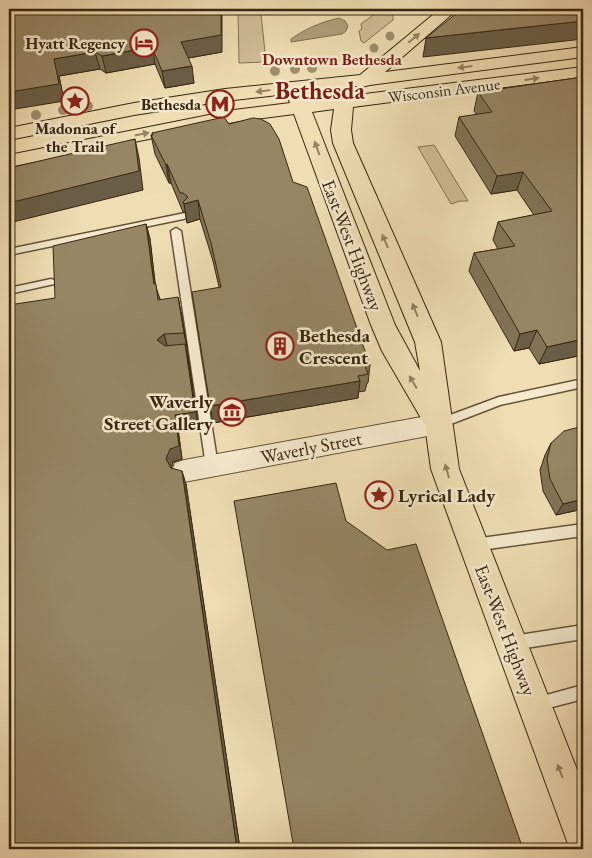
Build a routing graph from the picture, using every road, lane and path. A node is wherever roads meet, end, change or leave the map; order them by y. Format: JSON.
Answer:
{"nodes":[{"id":1,"x":450,"y":9,"type":"edge"},
{"id":2,"x":583,"y":52,"type":"edge"},
{"id":3,"x":583,"y":72,"type":"edge"},
{"id":4,"x":363,"y":80,"type":"junction"},
{"id":5,"x":297,"y":97,"type":"junction"},
{"id":6,"x":344,"y":102,"type":"junction"},
{"id":7,"x":9,"y":134,"type":"edge"},
{"id":8,"x":9,"y":161,"type":"edge"},
{"id":9,"x":184,"y":216,"type":"edge"},
{"id":10,"x":176,"y":231,"type":"dead end"},
{"id":11,"x":9,"y":252,"type":"edge"},
{"id":12,"x":52,"y":282,"type":"edge"},
{"id":13,"x":9,"y":291,"type":"edge"},
{"id":14,"x":583,"y":383,"type":"edge"},
{"id":15,"x":438,"y":424,"type":"junction"},
{"id":16,"x":212,"y":466,"type":"junction"},
{"id":17,"x":184,"y":471,"type":"edge"},
{"id":18,"x":583,"y":530,"type":"edge"},
{"id":19,"x":474,"y":545,"type":"junction"},
{"id":20,"x":583,"y":632,"type":"edge"},
{"id":21,"x":511,"y":643,"type":"junction"},
{"id":22,"x":583,"y":692,"type":"edge"},
{"id":23,"x":535,"y":705,"type":"junction"},
{"id":24,"x":583,"y":833,"type":"edge"}],
"edges":[{"from":4,"to":1,"type":"main road","one_way":true},
{"from":2,"to":4,"type":"main road","name":"Wisconsin Avenue","one_way":true},
{"from":6,"to":3,"type":"main road","name":"Wisconsin Avenue","one_way":true},
{"from":4,"to":5,"type":"main road","name":"Wisconsin Avenue"},
{"from":4,"to":6,"type":"main road"},
{"from":5,"to":6,"type":"main road","name":"Wisconsin Avenue"},
{"from":5,"to":7,"type":"main road","name":"Wisconsin Avenue","one_way":true},
{"from":8,"to":5,"type":"main road","name":"Wisconsin Avenue","one_way":true},
{"from":15,"to":5,"type":"main road","name":"East-West Highway","one_way":true},
{"from":15,"to":6,"type":"main road","name":"East-West Highway","one_way":true},
{"from":9,"to":11,"type":"lane"},
{"from":10,"to":16,"type":"lane"},
{"from":12,"to":13,"type":"lane"},
{"from":14,"to":15,"type":"lane"},
{"from":15,"to":16,"type":"street","name":"Waverly Street"},
{"from":19,"to":15,"type":"main road","name":"East-West Highway","one_way":true},
{"from":16,"to":17,"type":"street","name":"Waverly Street"},
{"from":18,"to":19,"type":"lane"},
{"from":19,"to":21,"type":"main road","name":"East-West Highway"},
{"from":20,"to":21,"type":"lane"},
{"from":21,"to":23,"type":"main road","name":"East-West Highway"},
{"from":22,"to":23,"type":"lane"},
{"from":24,"to":23,"type":"main road","name":"East-West Highway","one_way":true}]}
